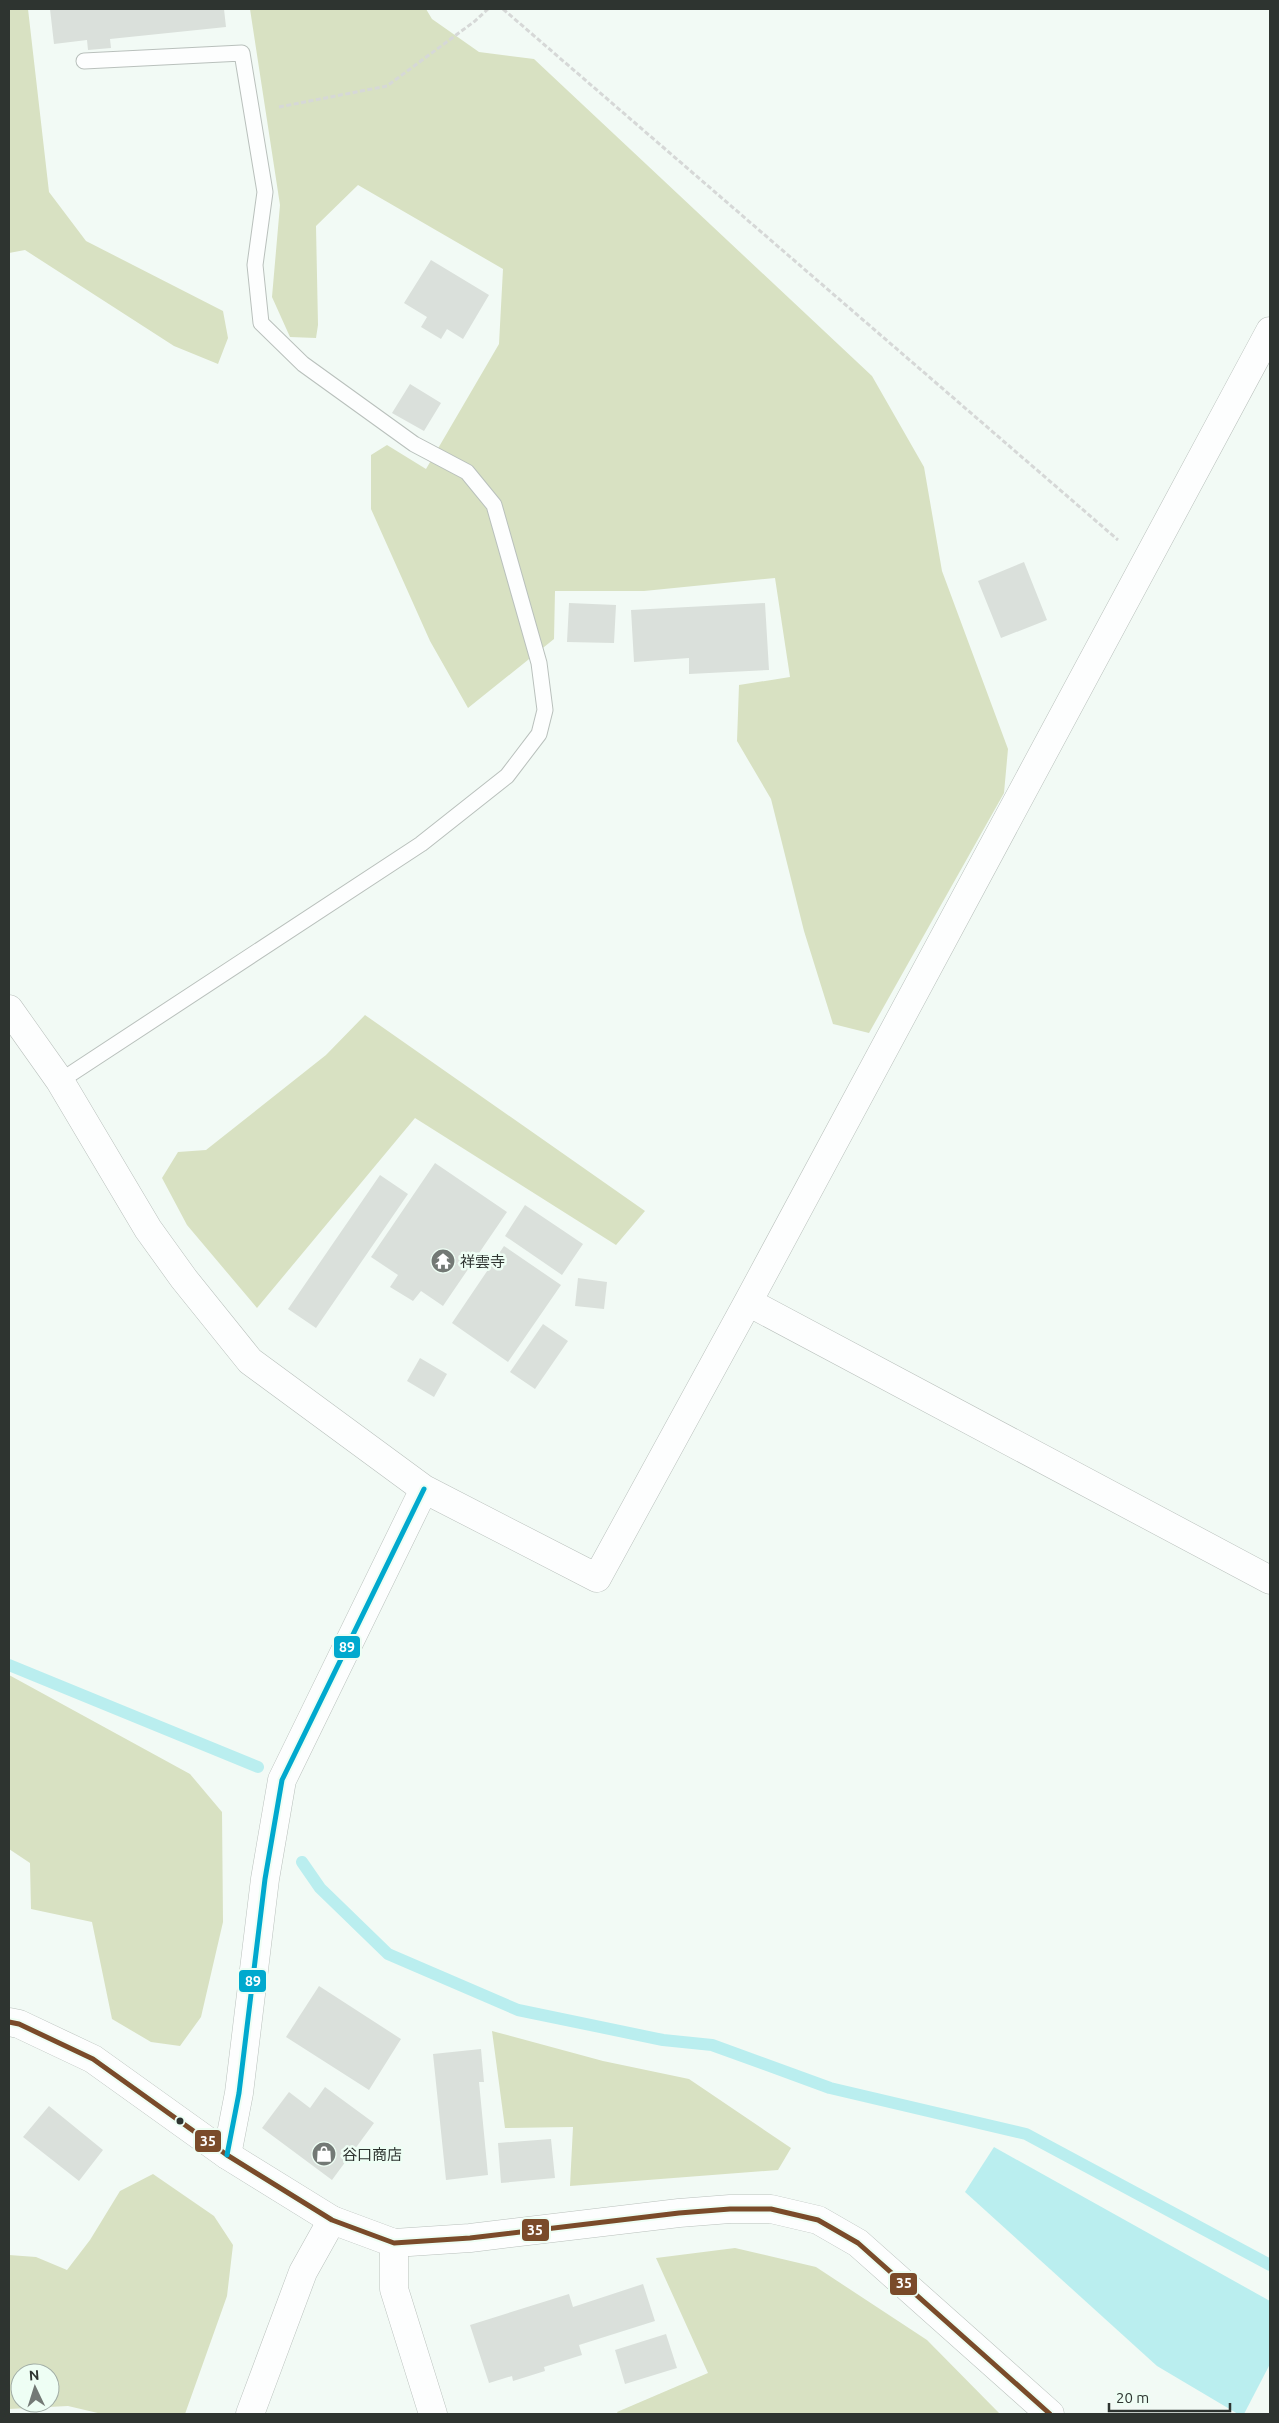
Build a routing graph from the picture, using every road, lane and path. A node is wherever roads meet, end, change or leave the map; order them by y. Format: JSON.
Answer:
{"nodes":[{"id":1,"x":488,"y":9,"type":"edge"},
{"id":2,"x":503,"y":9,"type":"edge"},
{"id":3,"x":84,"y":61,"type":"dead end"},
{"id":4,"x":252,"y":112,"type":"junction"},
{"id":5,"x":1270,"y":331,"type":"edge"},
{"id":6,"x":1145,"y":564,"type":"junction"},
{"id":7,"x":9,"y":1009,"type":"edge"},
{"id":8,"x":60,"y":1080,"type":"junction"},
{"id":9,"x":748,"y":1302,"type":"junction"},
{"id":10,"x":424,"y":1488,"type":"junction"},
{"id":11,"x":1270,"y":1580,"type":"edge"},
{"id":12,"x":9,"y":2022,"type":"edge"},
{"id":13,"x":227,"y":2155,"type":"junction"},
{"id":14,"x":332,"y":2220,"type":"junction"},
{"id":15,"x":394,"y":2243,"type":"junction"},
{"id":16,"x":250,"y":2414,"type":"edge"},
{"id":17,"x":433,"y":2414,"type":"edge"},
{"id":18,"x":1050,"y":2414,"type":"edge"}],
"edges":[{"from":1,"to":4,"type":"path"},
{"from":2,"to":6,"type":"path"},
{"from":3,"to":4,"type":"lane"},
{"from":4,"to":8,"type":"lane"},
{"from":5,"to":6,"type":"street"},
{"from":6,"to":9,"type":"street"},
{"from":7,"to":8,"type":"street"},
{"from":8,"to":10,"type":"street"},
{"from":9,"to":10,"type":"street"},
{"from":9,"to":11,"type":"street"},
{"from":10,"to":13,"type":"street"},
{"from":12,"to":13,"type":"street"},
{"from":13,"to":14,"type":"street"},
{"from":14,"to":15,"type":"street"},
{"from":14,"to":16,"type":"street"},
{"from":15,"to":17,"type":"street"},
{"from":15,"to":18,"type":"street"}]}
